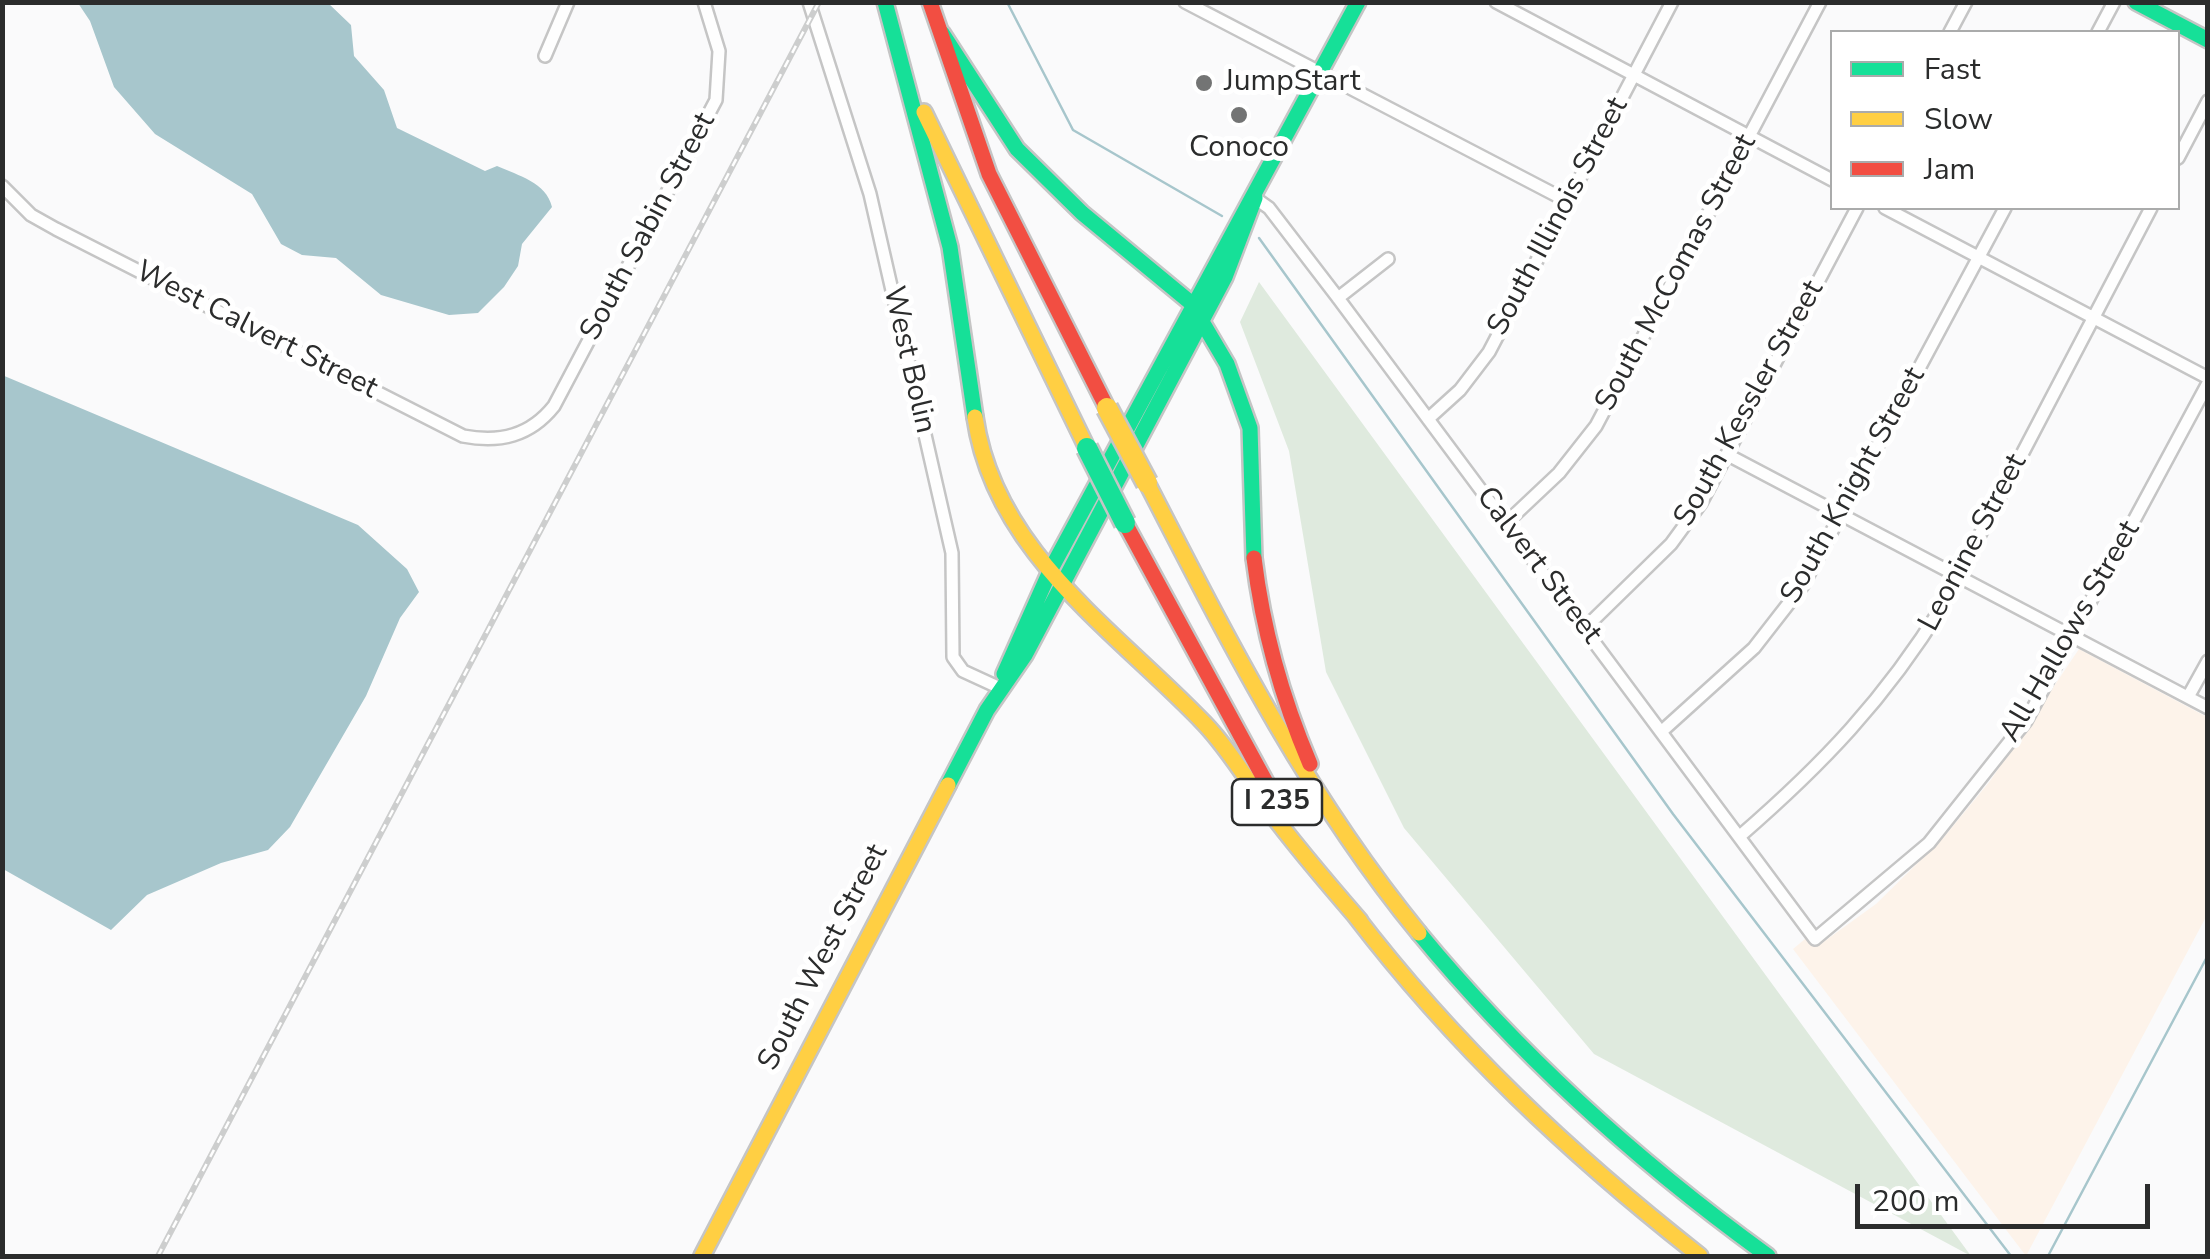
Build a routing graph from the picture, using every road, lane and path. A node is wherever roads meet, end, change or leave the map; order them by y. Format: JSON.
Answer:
{"nodes":[{"id":1,"x":568,"y":2,"type":"edge"},
{"id":2,"x":704,"y":2,"type":"edge"},
{"id":3,"x":884,"y":2,"type":"edge"},
{"id":4,"x":930,"y":2,"type":"edge"},
{"id":5,"x":1185,"y":2,"type":"edge"},
{"id":6,"x":1358,"y":2,"type":"edge"},
{"id":7,"x":1672,"y":2,"type":"edge"},
{"id":8,"x":1820,"y":2,"type":"edge"},
{"id":9,"x":1966,"y":2,"type":"edge"},
{"id":10,"x":2114,"y":2,"type":"edge"},
{"id":11,"x":1502,"y":4,"type":"edge"},
{"id":12,"x":2148,"y":5,"type":"edge"},
{"id":13,"x":811,"y":8,"type":"edge"},
{"id":14,"x":1951,"y":30,"type":"edge"},
{"id":15,"x":2099,"y":30,"type":"edge"},
{"id":16,"x":942,"y":33,"type":"junction"},
{"id":17,"x":2208,"y":40,"type":"edge"},
{"id":18,"x":898,"y":50,"type":"junction"},
{"id":19,"x":545,"y":56,"type":"dead end"},
{"id":20,"x":1321,"y":72,"type":"junction"},
{"id":21,"x":1634,"y":75,"type":"junction"},
{"id":22,"x":2208,"y":101,"type":"edge"},
{"id":23,"x":1750,"y":136,"type":"junction"},
{"id":24,"x":2180,"y":154,"type":"edge"},
{"id":25,"x":1830,"y":179,"type":"edge"},
{"id":26,"x":2,"y":186,"type":"edge"},
{"id":27,"x":1256,"y":198,"type":"junction"},
{"id":28,"x":1569,"y":202,"type":"junction"},
{"id":29,"x":1856,"y":210,"type":"edge"},
{"id":30,"x":1889,"y":210,"type":"edge"},
{"id":31,"x":2004,"y":210,"type":"edge"},
{"id":32,"x":2150,"y":210,"type":"edge"},
{"id":33,"x":1978,"y":257,"type":"junction"},
{"id":34,"x":1388,"y":259,"type":"dead end"},
{"id":35,"x":1338,"y":298,"type":"junction"},
{"id":36,"x":1196,"y":312,"type":"junction"},
{"id":37,"x":2093,"y":317,"type":"junction"},
{"id":38,"x":2208,"y":380,"type":"edge"},
{"id":39,"x":1428,"y":419,"type":"junction"},
{"id":40,"x":523,"y":432,"type":"joint"},
{"id":41,"x":1728,"y":455,"type":"junction"},
{"id":42,"x":1843,"y":516,"type":"junction"},
{"id":43,"x":1506,"y":523,"type":"junction"},
{"id":44,"x":1958,"y":576,"type":"junction"},
{"id":45,"x":1057,"y":577,"type":"junction"},
{"id":46,"x":1584,"y":629,"type":"junction"},
{"id":47,"x":2072,"y":636,"type":"junction"},
{"id":48,"x":2208,"y":660,"type":"edge"},
{"id":49,"x":1000,"y":688,"type":"junction"},
{"id":50,"x":2188,"y":697,"type":"junction"},
{"id":51,"x":2208,"y":708,"type":"edge"},
{"id":52,"x":1661,"y":732,"type":"junction"},
{"id":53,"x":1740,"y":836,"type":"junction"},
{"id":54,"x":1353,"y":846,"type":"junction"},
{"id":55,"x":1360,"y":922,"type":"junction"},
{"id":56,"x":1815,"y":940,"type":"joint"},
{"id":57,"x":702,"y":1256,"type":"edge"},
{"id":58,"x":1700,"y":1256,"type":"edge"},
{"id":59,"x":1768,"y":1256,"type":"edge"}],
"edges":[{"from":1,"to":19,"type":"street"},
{"from":2,"to":40,"type":"street","name":"South Sabin Street"},
{"from":3,"to":18,"type":"main road","number":"I 235"},
{"from":4,"to":16,"type":"main road","number":"I 235"},
{"from":5,"to":20,"type":"street"},
{"from":6,"to":20,"type":"main road","name":"South West Street"},
{"from":7,"to":21,"type":"street","name":"South Illinois Street"},
{"from":8,"to":23,"type":"street","name":"South McComas Street"},
{"from":9,"to":14,"type":"street"},
{"from":10,"to":15,"type":"street"},
{"from":11,"to":21,"type":"street"},
{"from":12,"to":17,"type":"main road"},
{"from":13,"to":49,"type":"street","name":"West Bolin"},
{"from":16,"to":36,"type":"main road"},
{"from":16,"to":54,"type":"main road","number":"I 235","bridge":true},
{"from":18,"to":45,"type":"main road"},
{"from":18,"to":55,"type":"main road","number":"I 235","bridge":true},
{"from":20,"to":27,"type":"main road","name":"South West Street"},
{"from":20,"to":28,"type":"street"},
{"from":21,"to":23,"type":"street"},
{"from":21,"to":28,"type":"street","name":"South Illinois Street"},
{"from":22,"to":24,"type":"street"},
{"from":23,"to":25,"type":"street"},
{"from":23,"to":43,"type":"street","name":"South McComas Street"},
{"from":26,"to":40,"type":"street","name":"West Calvert Street"},
{"from":27,"to":35,"type":"street","name":"Calvert Street"},
{"from":27,"to":36,"type":"main road","name":"South West Street"},
{"from":28,"to":39,"type":"street","name":"South Illinois Street"},
{"from":29,"to":41,"type":"street","name":"South Kessler Street"},
{"from":30,"to":33,"type":"street"},
{"from":31,"to":33,"type":"street","name":"South Knight Street"},
{"from":32,"to":37,"type":"street","name":"Leonine Street"},
{"from":33,"to":37,"type":"street"},
{"from":33,"to":42,"type":"street","name":"South Knight Street"},
{"from":34,"to":35,"type":"street"},
{"from":35,"to":39,"type":"street","name":"Calvert Street"},
{"from":36,"to":45,"type":"main road","name":"South West Street"},
{"from":36,"to":54,"type":"main road"},
{"from":37,"to":38,"type":"street"},
{"from":37,"to":44,"type":"street","name":"Leonine Street"},
{"from":38,"to":47,"type":"street","name":"All Hallows Street"},
{"from":39,"to":43,"type":"street","name":"Calvert Street"},
{"from":41,"to":42,"type":"street"},
{"from":41,"to":46,"type":"street","name":"South Kessler Street"},
{"from":42,"to":44,"type":"street"},
{"from":42,"to":52,"type":"street","name":"South Knight Street"},
{"from":43,"to":46,"type":"street","name":"Calvert Street"},
{"from":44,"to":47,"type":"street"},
{"from":44,"to":53,"type":"street","name":"Leonine Street"},
{"from":45,"to":49,"type":"main road","name":"South West Street"},
{"from":45,"to":55,"type":"main road"},
{"from":46,"to":52,"type":"street","name":"Calvert Street"},
{"from":47,"to":50,"type":"street"},
{"from":47,"to":56,"type":"street","name":"All Hallows Street"},
{"from":48,"to":50,"type":"street"},
{"from":49,"to":57,"type":"main road","name":"South West Street"},
{"from":50,"to":51,"type":"street"},
{"from":52,"to":53,"type":"street","name":"Calvert Street"},
{"from":53,"to":56,"type":"street","name":"Calvert Street"},
{"from":54,"to":59,"type":"main road","number":"I 235"},
{"from":55,"to":58,"type":"main road","number":"I 235"}]}
